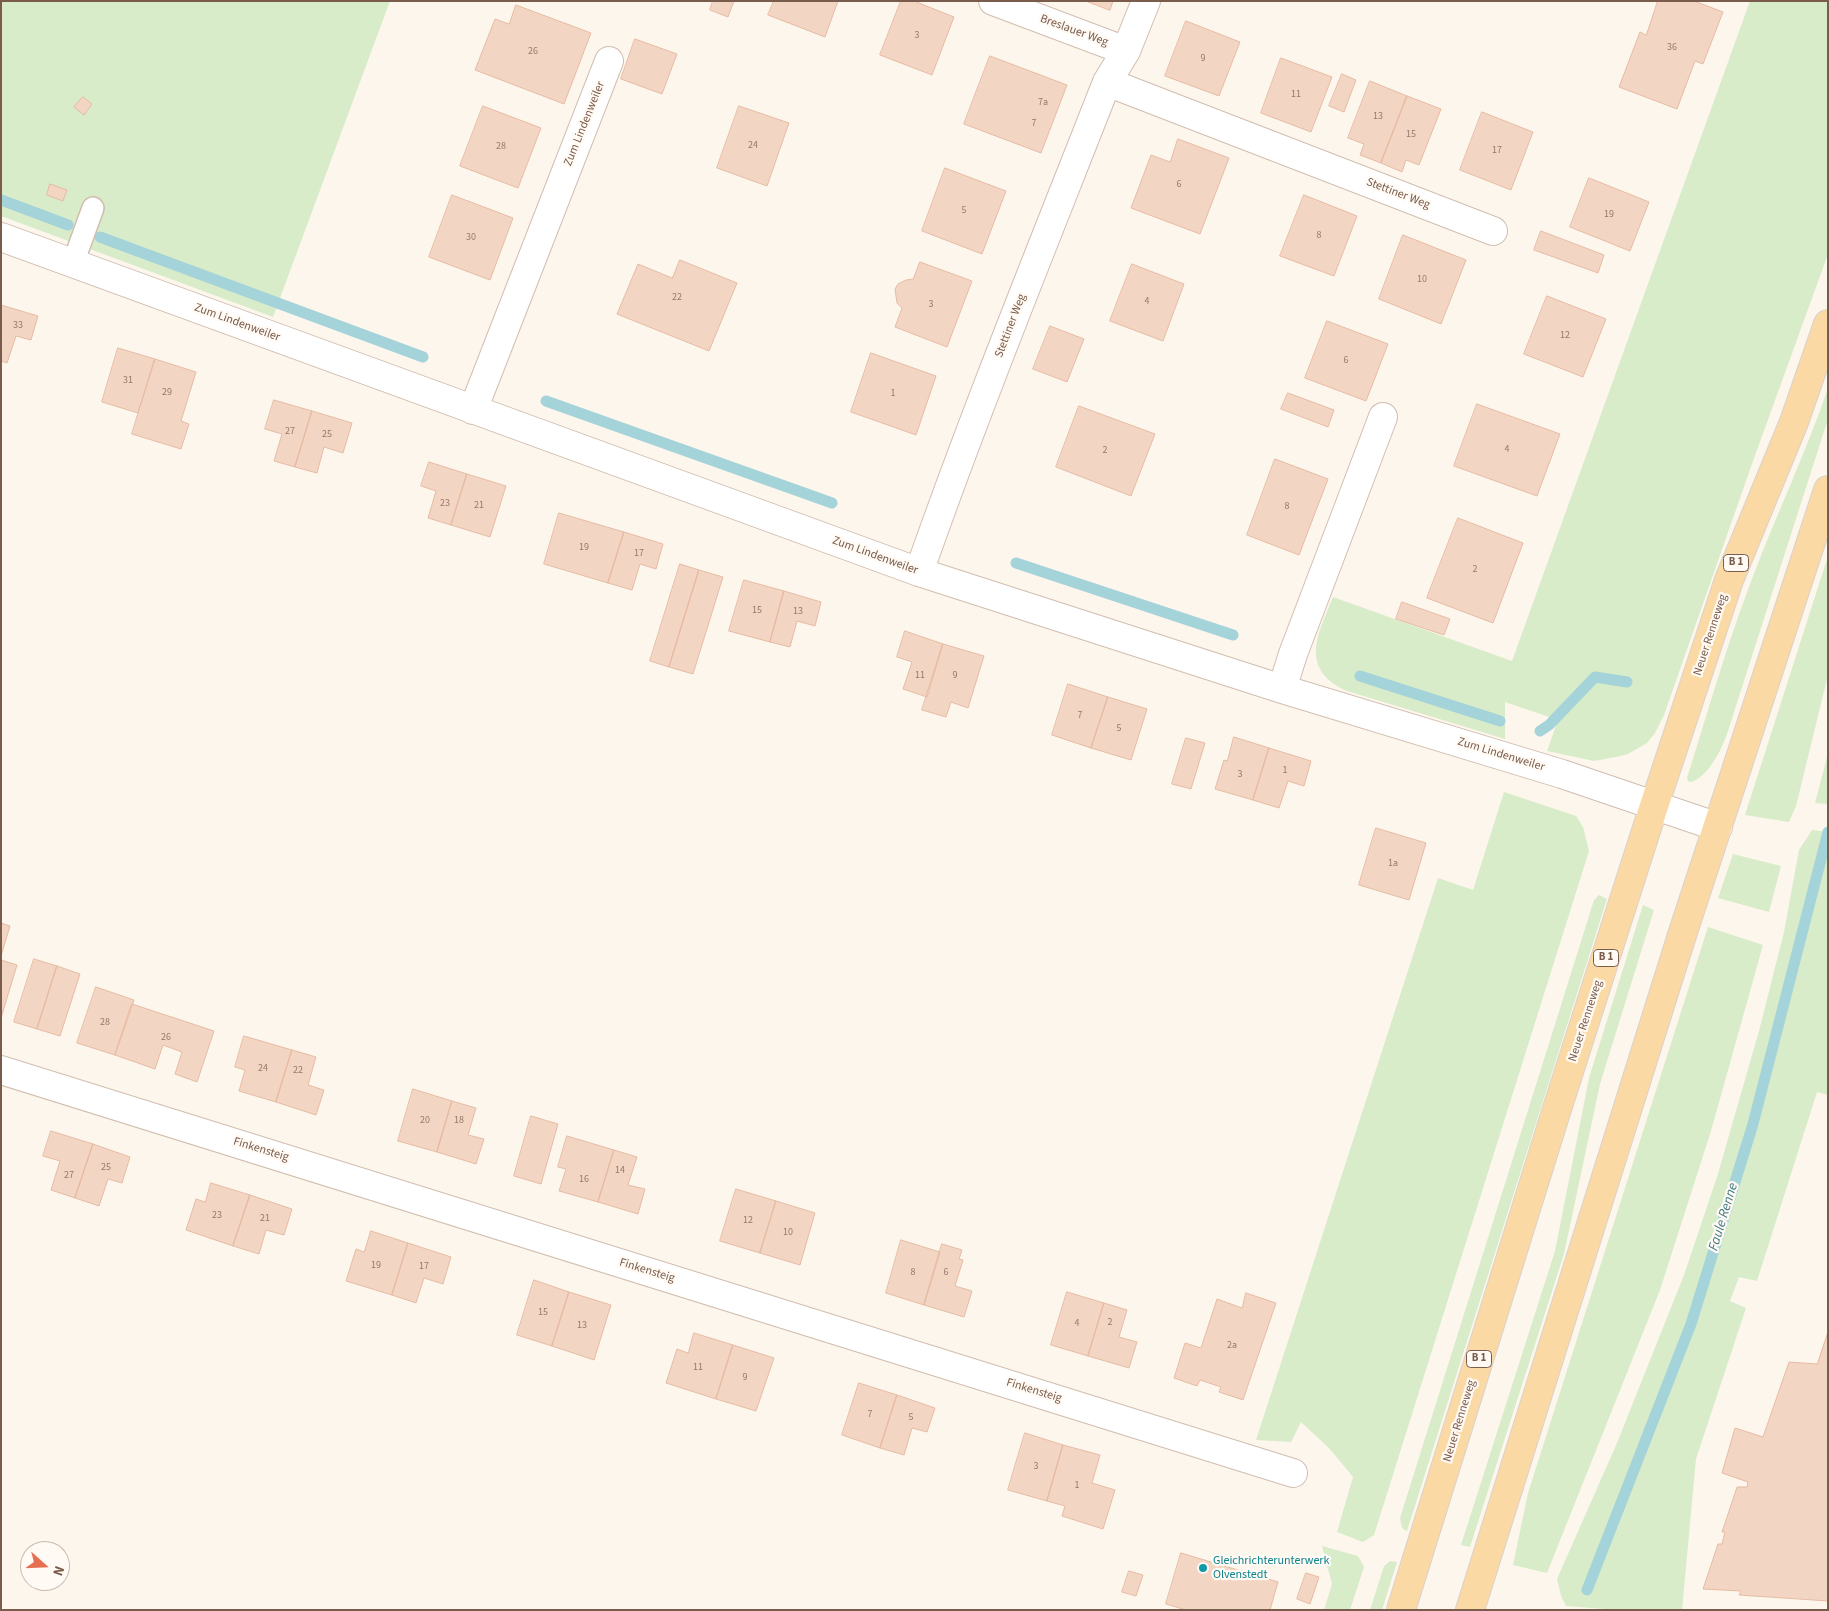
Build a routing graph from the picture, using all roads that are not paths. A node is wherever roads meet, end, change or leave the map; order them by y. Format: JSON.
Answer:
{"nodes":[{"id":1,"x":993,"y":1,"type":"edge"},
{"id":2,"x":1146,"y":1,"type":"edge"},
{"id":3,"x":1126,"y":51,"type":"junction"},
{"id":4,"x":609,"y":61,"type":"dead end"},
{"id":5,"x":1107,"y":82,"type":"junction"},
{"id":6,"x":93,"y":208,"type":"dead end"},
{"id":7,"x":1494,"y":230,"type":"dead end"},
{"id":8,"x":1,"y":237,"type":"edge"},
{"id":9,"x":73,"y":263,"type":"junction"},
{"id":10,"x":1828,"y":324,"type":"edge"},
{"id":11,"x":473,"y":410,"type":"junction"},
{"id":12,"x":1383,"y":417,"type":"dead end"},
{"id":13,"x":1828,"y":490,"type":"edge"},
{"id":14,"x":919,"y":572,"type":"junction"},
{"id":15,"x":1282,"y":689,"type":"junction"},
{"id":16,"x":1654,"y":806,"type":"junction"},
{"id":17,"x":1718,"y":827,"type":"junction"},
{"id":18,"x":1,"y":1070,"type":"edge"},
{"id":19,"x":1293,"y":1473,"type":"dead end"},
{"id":20,"x":1401,"y":1610,"type":"edge"},
{"id":21,"x":1470,"y":1610,"type":"edge"}],
"edges":[{"from":1,"to":3,"type":"street","name":"Breslauer Weg"},
{"from":2,"to":3,"type":"street","name":"Stettiner Weg"},
{"from":3,"to":5,"type":"street","name":"Stettiner Weg"},
{"from":4,"to":11,"type":"street","name":"Zum Lindenweiler"},
{"from":5,"to":7,"type":"street","name":"Stettiner Weg"},
{"from":5,"to":14,"type":"street","name":"Stettiner Weg"},
{"from":6,"to":9,"type":"lane"},
{"from":8,"to":9,"type":"street","name":"Zum Lindenweiler"},
{"from":9,"to":11,"type":"street","name":"Zum Lindenweiler"},
{"from":10,"to":16,"type":"main road","name":"Neuer Renneweg","number":"B 1"},
{"from":11,"to":14,"type":"street","name":"Zum Lindenweiler"},
{"from":12,"to":15,"type":"street"},
{"from":13,"to":17,"type":"main road"},
{"from":14,"to":15,"type":"street","name":"Zum Lindenweiler"},
{"from":15,"to":16,"type":"street","name":"Zum Lindenweiler"},
{"from":16,"to":17,"type":"street","name":"Zum Lindenweiler"},
{"from":16,"to":20,"type":"main road","name":"Neuer Renneweg","number":"B 1"},
{"from":17,"to":21,"type":"main road"},
{"from":18,"to":19,"type":"street","name":"Finkensteig"}]}
